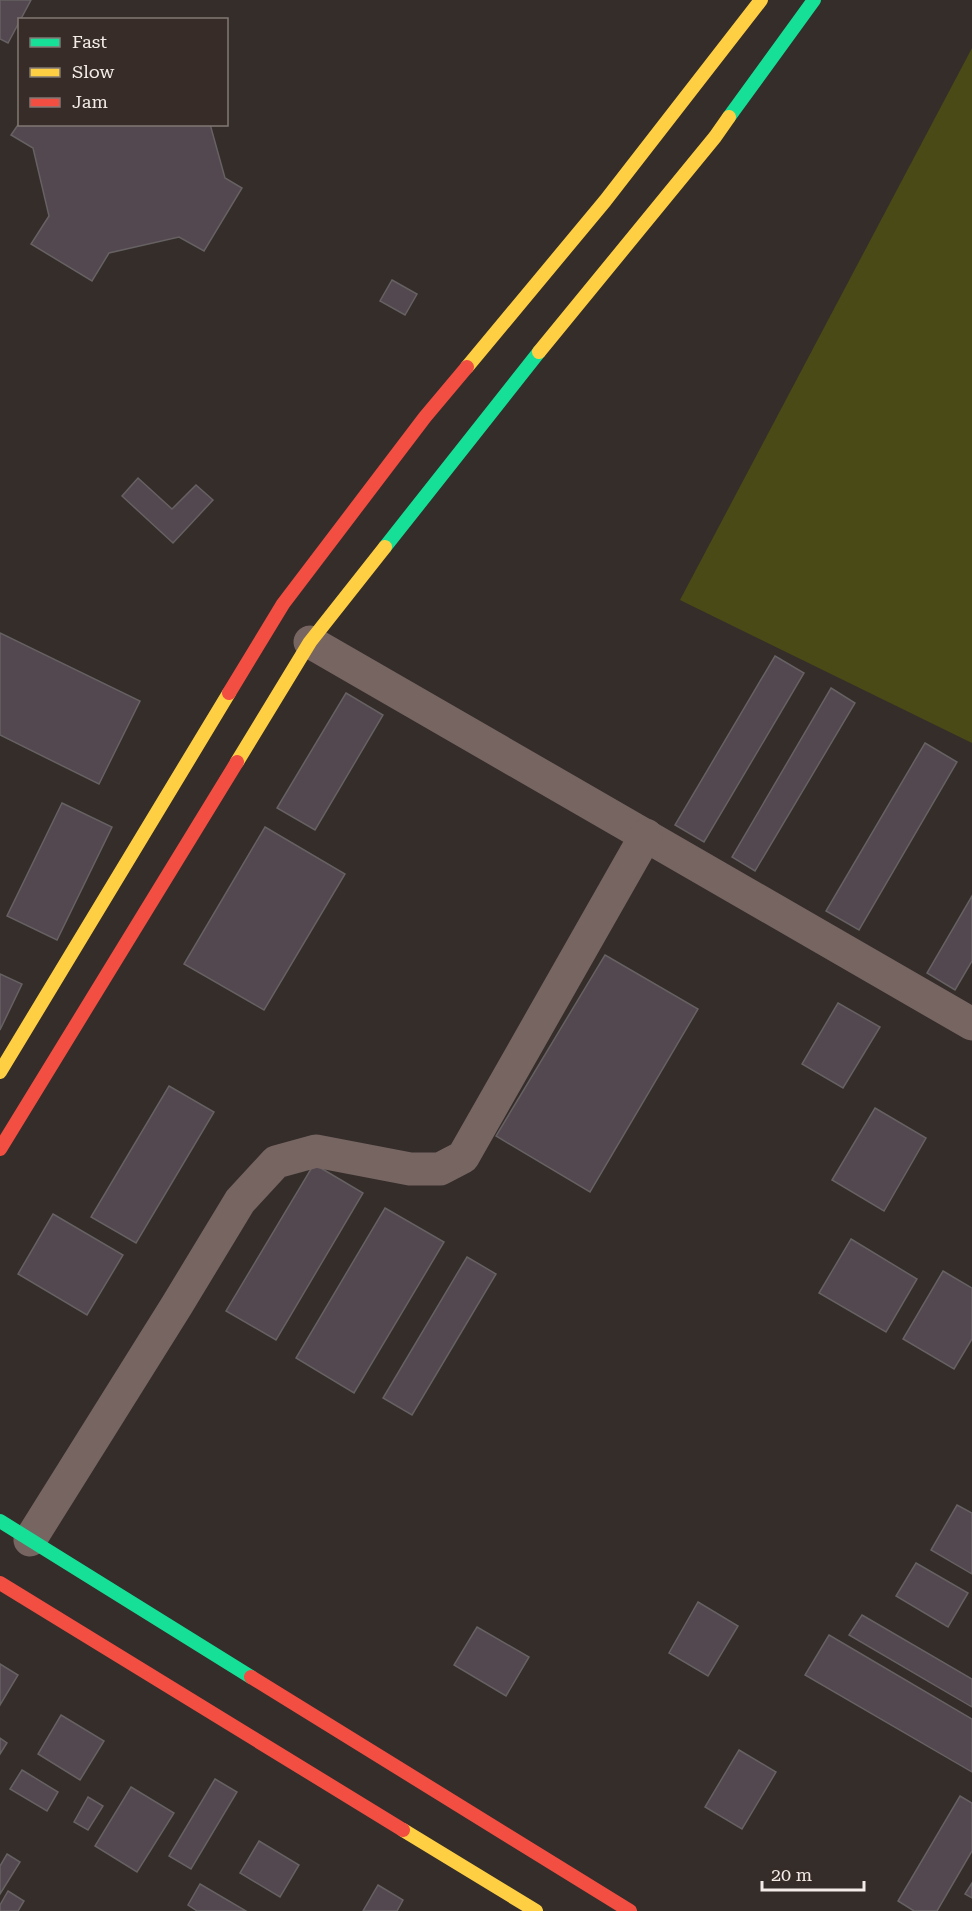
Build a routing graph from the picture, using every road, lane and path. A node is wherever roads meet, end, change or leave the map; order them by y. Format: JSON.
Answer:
{"nodes":[{"id":1,"x":761,"y":0,"type":"edge"},
{"id":2,"x":814,"y":0,"type":"edge"},
{"id":3,"x":310,"y":642,"type":"junction"},
{"id":4,"x":646,"y":835,"type":"junction"},
{"id":5,"x":972,"y":1024,"type":"edge"},
{"id":6,"x":0,"y":1072,"type":"edge"},
{"id":7,"x":0,"y":1149,"type":"edge"},
{"id":8,"x":0,"y":1521,"type":"edge"},
{"id":9,"x":30,"y":1540,"type":"junction"},
{"id":10,"x":0,"y":1583,"type":"edge"},
{"id":11,"x":536,"y":1911,"type":"edge"},
{"id":12,"x":630,"y":1911,"type":"edge"}],
"edges":[{"from":1,"to":6,"type":"street"},
{"from":2,"to":3,"type":"street"},
{"from":3,"to":4,"type":"street"},
{"from":3,"to":7,"type":"street"},
{"from":4,"to":5,"type":"street"},
{"from":4,"to":9,"type":"street"},
{"from":8,"to":9,"type":"street"},
{"from":9,"to":12,"type":"street"},
{"from":10,"to":11,"type":"street"}]}
